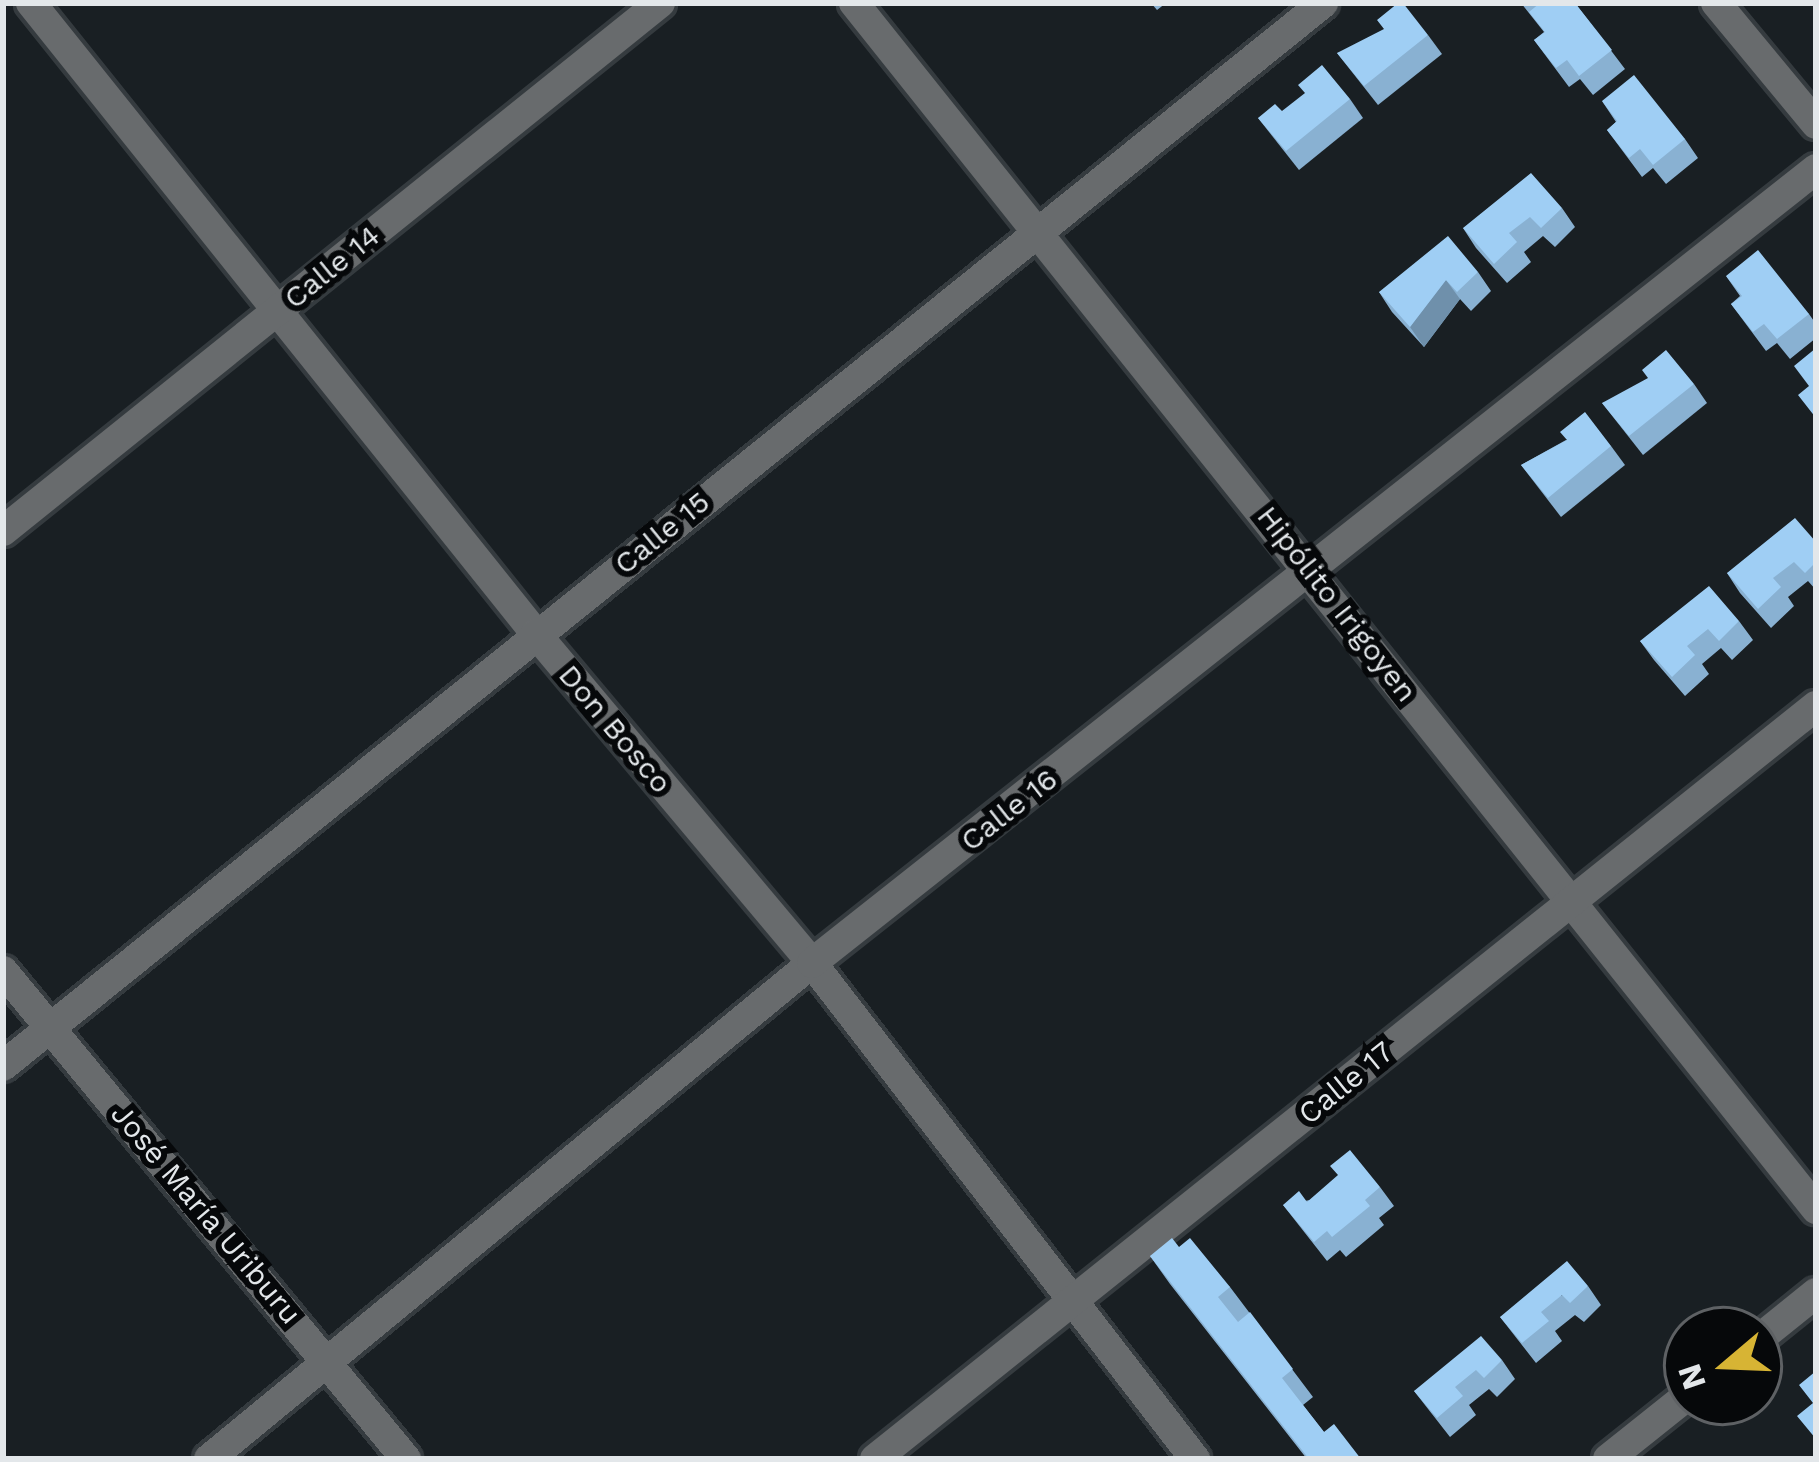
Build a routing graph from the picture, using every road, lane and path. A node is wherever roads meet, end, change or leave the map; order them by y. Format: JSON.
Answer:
{"nodes":[{"id":1,"x":31,"y":3,"type":"edge"},
{"id":2,"x":660,"y":3,"type":"edge"},
{"id":3,"x":854,"y":3,"type":"edge"},
{"id":4,"x":1323,"y":3,"type":"edge"},
{"id":5,"x":1716,"y":3,"type":"edge"},
{"id":6,"x":1816,"y":124,"type":"edge"},
{"id":7,"x":1816,"y":169,"type":"edge"},
{"id":8,"x":1037,"y":232,"type":"junction"},
{"id":9,"x":277,"y":311,"type":"junction"},
{"id":10,"x":3,"y":531,"type":"edge"},
{"id":11,"x":1314,"y":572,"type":"junction"},
{"id":12,"x":536,"y":634,"type":"junction"},
{"id":13,"x":1816,"y":706,"type":"edge"},
{"id":14,"x":1571,"y":902,"type":"junction"},
{"id":15,"x":812,"y":963,"type":"junction"},
{"id":16,"x":3,"y":971,"type":"edge"},
{"id":17,"x":50,"y":1029,"type":"junction"},
{"id":18,"x":3,"y":1066,"type":"edge"},
{"id":19,"x":1816,"y":1209,"type":"edge"},
{"id":20,"x":1816,"y":1293,"type":"edge"},
{"id":21,"x":1070,"y":1303,"type":"junction"},
{"id":22,"x":1783,"y":1320,"type":"edge"},
{"id":23,"x":332,"y":1362,"type":"junction"},
{"id":24,"x":1663,"y":1415,"type":"edge"},
{"id":25,"x":208,"y":1459,"type":"edge"},
{"id":26,"x":406,"y":1459,"type":"edge"},
{"id":27,"x":875,"y":1459,"type":"edge"},
{"id":28,"x":1195,"y":1459,"type":"edge"},
{"id":29,"x":1608,"y":1459,"type":"edge"}],
"edges":[{"from":1,"to":9,"type":"street","name":"Don Bosco"},
{"from":2,"to":9,"type":"street","name":"Calle 14"},
{"from":3,"to":8,"type":"street","name":"Hipólito Irigoyen"},
{"from":4,"to":8,"type":"street","name":"Calle 15"},
{"from":5,"to":6,"type":"street"},
{"from":7,"to":11,"type":"street","name":"Calle 16"},
{"from":8,"to":11,"type":"street","name":"Hipólito Irigoyen"},
{"from":8,"to":12,"type":"street","name":"Calle 15"},
{"from":9,"to":10,"type":"street","name":"Calle 14"},
{"from":9,"to":12,"type":"street","name":"Don Bosco"},
{"from":11,"to":14,"type":"street","name":"Hipólito Irigoyen"},
{"from":11,"to":15,"type":"street","name":"Calle 16"},
{"from":12,"to":15,"type":"street","name":"Don Bosco"},
{"from":12,"to":17,"type":"street","name":"Calle 15"},
{"from":13,"to":14,"type":"street","name":"Calle 17"},
{"from":14,"to":19,"type":"street","name":"Hipólito Irigoyen"},
{"from":14,"to":21,"type":"street","name":"Calle 17"},
{"from":15,"to":21,"type":"street","name":"Don Bosco"},
{"from":15,"to":23,"type":"street","name":"Calle 16"},
{"from":16,"to":17,"type":"street","name":"José María Uriburu"},
{"from":17,"to":18,"type":"street","name":"Calle 15"},
{"from":17,"to":23,"type":"street","name":"José María Uriburu"},
{"from":20,"to":22,"type":"street"},
{"from":21,"to":27,"type":"street","name":"Calle 17"},
{"from":21,"to":28,"type":"street","name":"Don Bosco"},
{"from":23,"to":25,"type":"street","name":"Calle 16"},
{"from":23,"to":26,"type":"street","name":"José María Uriburu"},
{"from":24,"to":29,"type":"street"}]}
